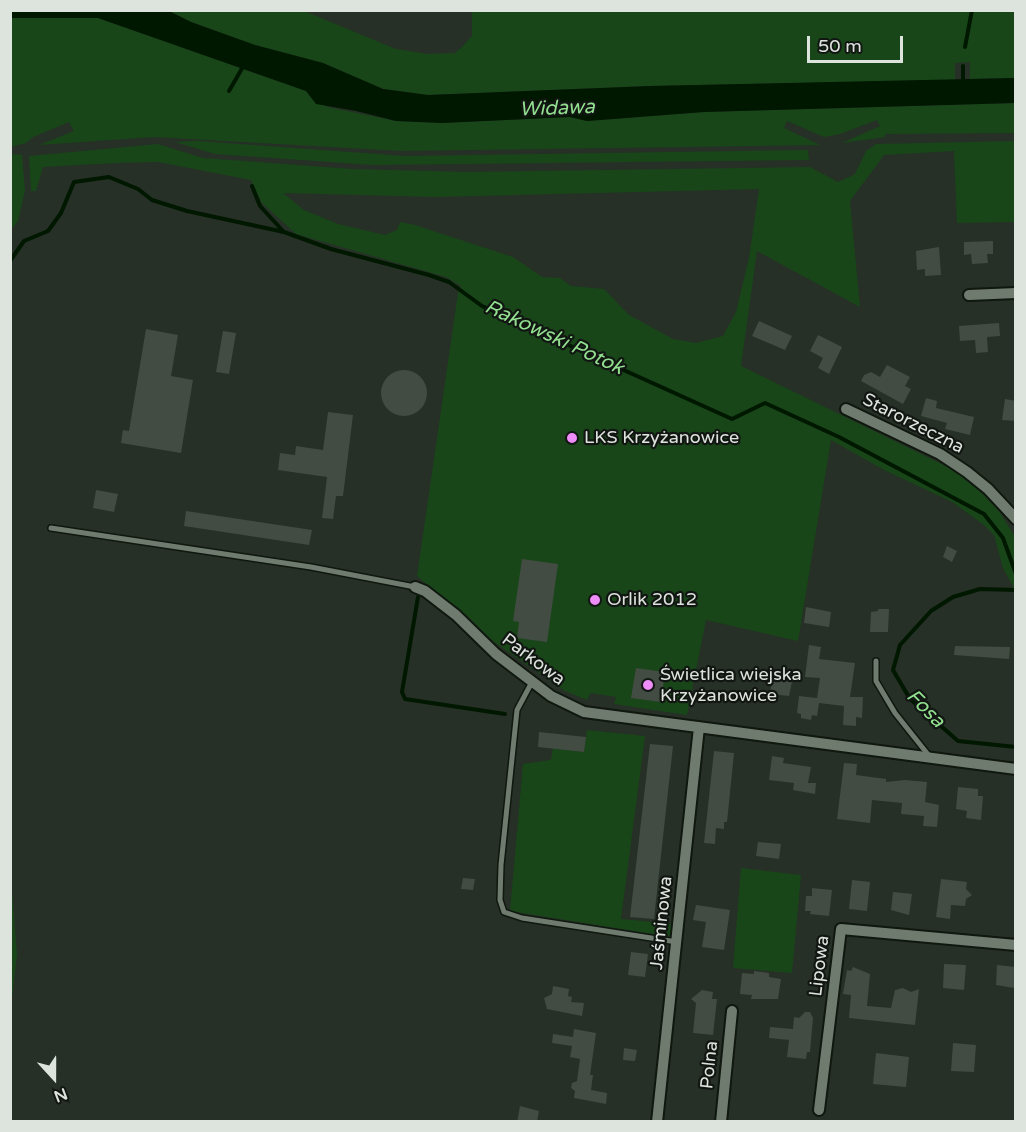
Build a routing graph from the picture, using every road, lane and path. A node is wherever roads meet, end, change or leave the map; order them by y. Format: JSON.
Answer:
{"nodes":[{"id":1,"x":1016,"y":293,"type":"edge"},
{"id":2,"x":969,"y":296,"type":"dead end"},
{"id":3,"x":846,"y":409,"type":"dead end"},
{"id":4,"x":1016,"y":519,"type":"edge"},
{"id":5,"x":51,"y":528,"type":"dead end"},
{"id":6,"x":415,"y":586,"type":"joint"},
{"id":7,"x":876,"y":661,"type":"dead end"},
{"id":8,"x":532,"y":682,"type":"junction"},
{"id":9,"x":699,"y":727,"type":"junction"},
{"id":10,"x":931,"y":759,"type":"junction"},
{"id":11,"x":1016,"y":769,"type":"edge"},
{"id":12,"x":677,"y":942,"type":"junction"},
{"id":13,"x":1016,"y":945,"type":"edge"},
{"id":14,"x":732,"y":1011,"type":"dead end"},
{"id":15,"x":819,"y":1110,"type":"dead end"},
{"id":16,"x":657,"y":1122,"type":"edge"},
{"id":17,"x":721,"y":1122,"type":"edge"}],
"edges":[{"from":1,"to":2,"type":"street"},
{"from":3,"to":4,"type":"street","name":"Starorzeczna"},
{"from":5,"to":6,"type":"lane","name":"Parkowa"},
{"from":6,"to":8,"type":"street","name":"Parkowa"},
{"from":7,"to":10,"type":"lane"},
{"from":8,"to":9,"type":"street","name":"Parkowa"},
{"from":8,"to":12,"type":"lane"},
{"from":9,"to":10,"type":"street","name":"Parkowa"},
{"from":9,"to":12,"type":"street","name":"Jaśminowa"},
{"from":10,"to":11,"type":"street","name":"Parkowa"},
{"from":12,"to":16,"type":"street","name":"Jaśminowa"},
{"from":13,"to":15,"type":"street","name":"Lipowa"},
{"from":14,"to":17,"type":"street","name":"Polna"}]}
